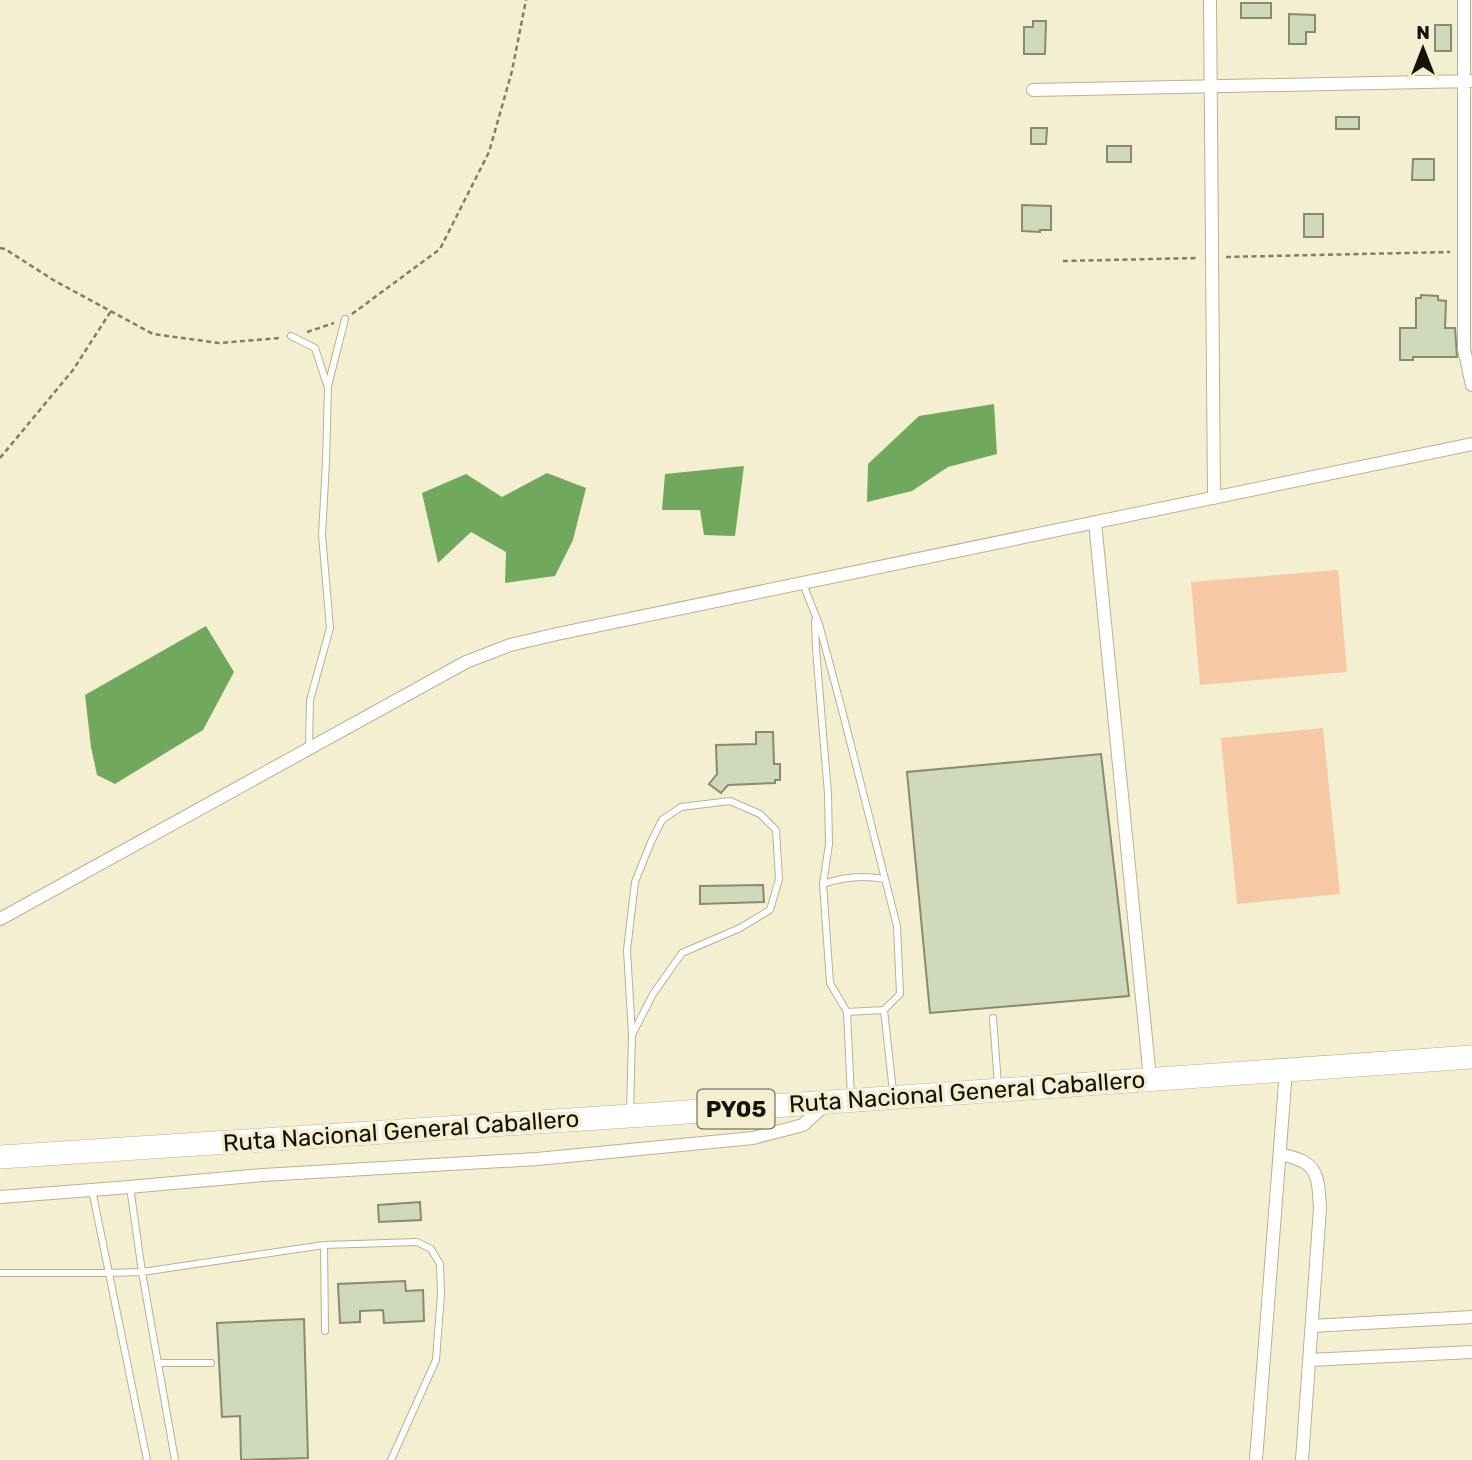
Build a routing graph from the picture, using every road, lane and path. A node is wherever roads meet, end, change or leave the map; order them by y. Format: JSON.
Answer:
{"nodes":[{"id":1,"x":526,"y":0,"type":"edge"},
{"id":2,"x":1210,"y":0,"type":"edge"},
{"id":3,"x":1464,"y":0,"type":"edge"},
{"id":4,"x":1468,"y":81,"type":"edge"},
{"id":5,"x":1211,"y":85,"type":"junction"},
{"id":6,"x":1032,"y":90,"type":"dead end"},
{"id":7,"x":0,"y":248,"type":"edge"},
{"id":8,"x":1464,"y":252,"type":"junction"},
{"id":9,"x":1212,"y":257,"type":"junction"},
{"id":10,"x":1063,"y":261,"type":"dead end"},
{"id":11,"x":111,"y":312,"type":"junction"},
{"id":12,"x":345,"y":319,"type":"junction"},
{"id":13,"x":291,"y":337,"type":"junction"},
{"id":14,"x":1472,"y":385,"type":"edge"},
{"id":15,"x":328,"y":386,"type":"junction"},
{"id":16,"x":1472,"y":444,"type":"edge"},
{"id":17,"x":0,"y":458,"type":"edge"},
{"id":18,"x":1213,"y":498,"type":"junction"},
{"id":19,"x":1095,"y":522,"type":"junction"},
{"id":20,"x":803,"y":583,"type":"junction"},
{"id":21,"x":815,"y":615,"type":"junction"},
{"id":22,"x":309,"y":749,"type":"junction"},
{"id":23,"x":884,"y":878,"type":"junction"},
{"id":24,"x":823,"y":884,"type":"junction"},
{"id":25,"x":0,"y":919,"type":"edge"},
{"id":26,"x":884,"y":1010,"type":"junction"},
{"id":27,"x":847,"y":1012,"type":"junction"},
{"id":28,"x":993,"y":1017,"type":"dead end"},
{"id":29,"x":632,"y":1035,"type":"junction"},
{"id":30,"x":1472,"y":1057,"type":"edge"},
{"id":31,"x":1286,"y":1070,"type":"junction"},
{"id":32,"x":1150,"y":1079,"type":"junction"},
{"id":33,"x":998,"y":1091,"type":"junction"},
{"id":34,"x":894,"y":1097,"type":"junction"},
{"id":35,"x":840,"y":1101,"type":"junction"},
{"id":36,"x":630,"y":1116,"type":"junction"},
{"id":37,"x":1280,"y":1154,"type":"junction"},
{"id":38,"x":0,"y":1157,"type":"edge"},
{"id":39,"x":131,"y":1187,"type":"junction"},
{"id":40,"x":92,"y":1190,"type":"junction"},
{"id":41,"x":0,"y":1197,"type":"edge"},
{"id":42,"x":324,"y":1245,"type":"junction"},
{"id":43,"x":142,"y":1272,"type":"junction"},
{"id":44,"x":0,"y":1273,"type":"edge"},
{"id":45,"x":108,"y":1273,"type":"junction"},
{"id":46,"x":1472,"y":1317,"type":"edge"},
{"id":47,"x":1312,"y":1326,"type":"junction"},
{"id":48,"x":325,"y":1331,"type":"dead end"},
{"id":49,"x":1472,"y":1352,"type":"edge"},
{"id":50,"x":1309,"y":1360,"type":"junction"},
{"id":51,"x":159,"y":1363,"type":"junction"},
{"id":52,"x":211,"y":1363,"type":"dead end"},
{"id":53,"x":147,"y":1460,"type":"edge"},
{"id":54,"x":175,"y":1460,"type":"edge"},
{"id":55,"x":391,"y":1460,"type":"edge"},
{"id":56,"x":1256,"y":1460,"type":"edge"},
{"id":57,"x":1302,"y":1460,"type":"edge"}],
"edges":[{"from":1,"to":12,"type":"path"},
{"from":2,"to":5,"type":"street"},
{"from":3,"to":4,"type":"street"},
{"from":4,"to":5,"type":"street"},
{"from":4,"to":8,"type":"street"},
{"from":5,"to":6,"type":"street"},
{"from":5,"to":9,"type":"street"},
{"from":7,"to":11,"type":"path"},
{"from":8,"to":9,"type":"path"},
{"from":8,"to":14,"type":"street"},
{"from":9,"to":10,"type":"path"},
{"from":9,"to":18,"type":"street"},
{"from":11,"to":13,"type":"path"},
{"from":11,"to":17,"type":"path"},
{"from":12,"to":13,"type":"path"},
{"from":12,"to":15,"type":"lane"},
{"from":13,"to":15,"type":"lane"},
{"from":15,"to":22,"type":"lane"},
{"from":16,"to":18,"type":"street"},
{"from":18,"to":19,"type":"street"},
{"from":19,"to":20,"type":"street"},
{"from":19,"to":32,"type":"street"},
{"from":20,"to":21,"type":"lane"},
{"from":20,"to":22,"type":"street"},
{"from":21,"to":23,"type":"lane"},
{"from":21,"to":24,"type":"lane"},
{"from":22,"to":25,"type":"street"},
{"from":23,"to":24,"type":"lane"},
{"from":23,"to":26,"type":"lane"},
{"from":24,"to":27,"type":"lane"},
{"from":26,"to":27,"type":"lane"},
{"from":26,"to":34,"type":"lane"},
{"from":27,"to":35,"type":"lane"},
{"from":28,"to":33,"type":"lane"},
{"from":29,"to":29,"type":"lane"},
{"from":29,"to":36,"type":"lane"},
{"from":30,"to":31,"type":"highway","name":"Ruta Nacional General Caballero","number":"PY05"},
{"from":31,"to":32,"type":"highway","name":"Ruta Nacional General Caballero","number":"PY05"},
{"from":31,"to":37,"type":"street"},
{"from":32,"to":33,"type":"highway","name":"Ruta Nacional General Caballero","number":"PY05"},
{"from":33,"to":34,"type":"highway","name":"Ruta Nacional General Caballero","number":"PY05"},
{"from":34,"to":35,"type":"highway","name":"Ruta Nacional General Caballero","number":"PY05"},
{"from":35,"to":36,"type":"highway","name":"Ruta Nacional General Caballero","number":"PY05"},
{"from":35,"to":39,"type":"street"},
{"from":36,"to":38,"type":"highway","name":"Ruta Nacional General Caballero","number":"PY05"},
{"from":37,"to":47,"type":"street"},
{"from":37,"to":56,"type":"street"},
{"from":39,"to":40,"type":"street"},
{"from":39,"to":43,"type":"lane"},
{"from":40,"to":41,"type":"street"},
{"from":40,"to":45,"type":"lane"},
{"from":42,"to":43,"type":"lane"},
{"from":42,"to":48,"type":"lane"},
{"from":42,"to":55,"type":"lane"},
{"from":43,"to":45,"type":"lane"},
{"from":43,"to":51,"type":"lane"},
{"from":44,"to":45,"type":"lane"},
{"from":45,"to":53,"type":"lane"},
{"from":46,"to":47,"type":"street"},
{"from":47,"to":50,"type":"street"},
{"from":49,"to":50,"type":"street"},
{"from":50,"to":57,"type":"street"},
{"from":51,"to":52,"type":"lane"},
{"from":51,"to":54,"type":"lane"}]}
